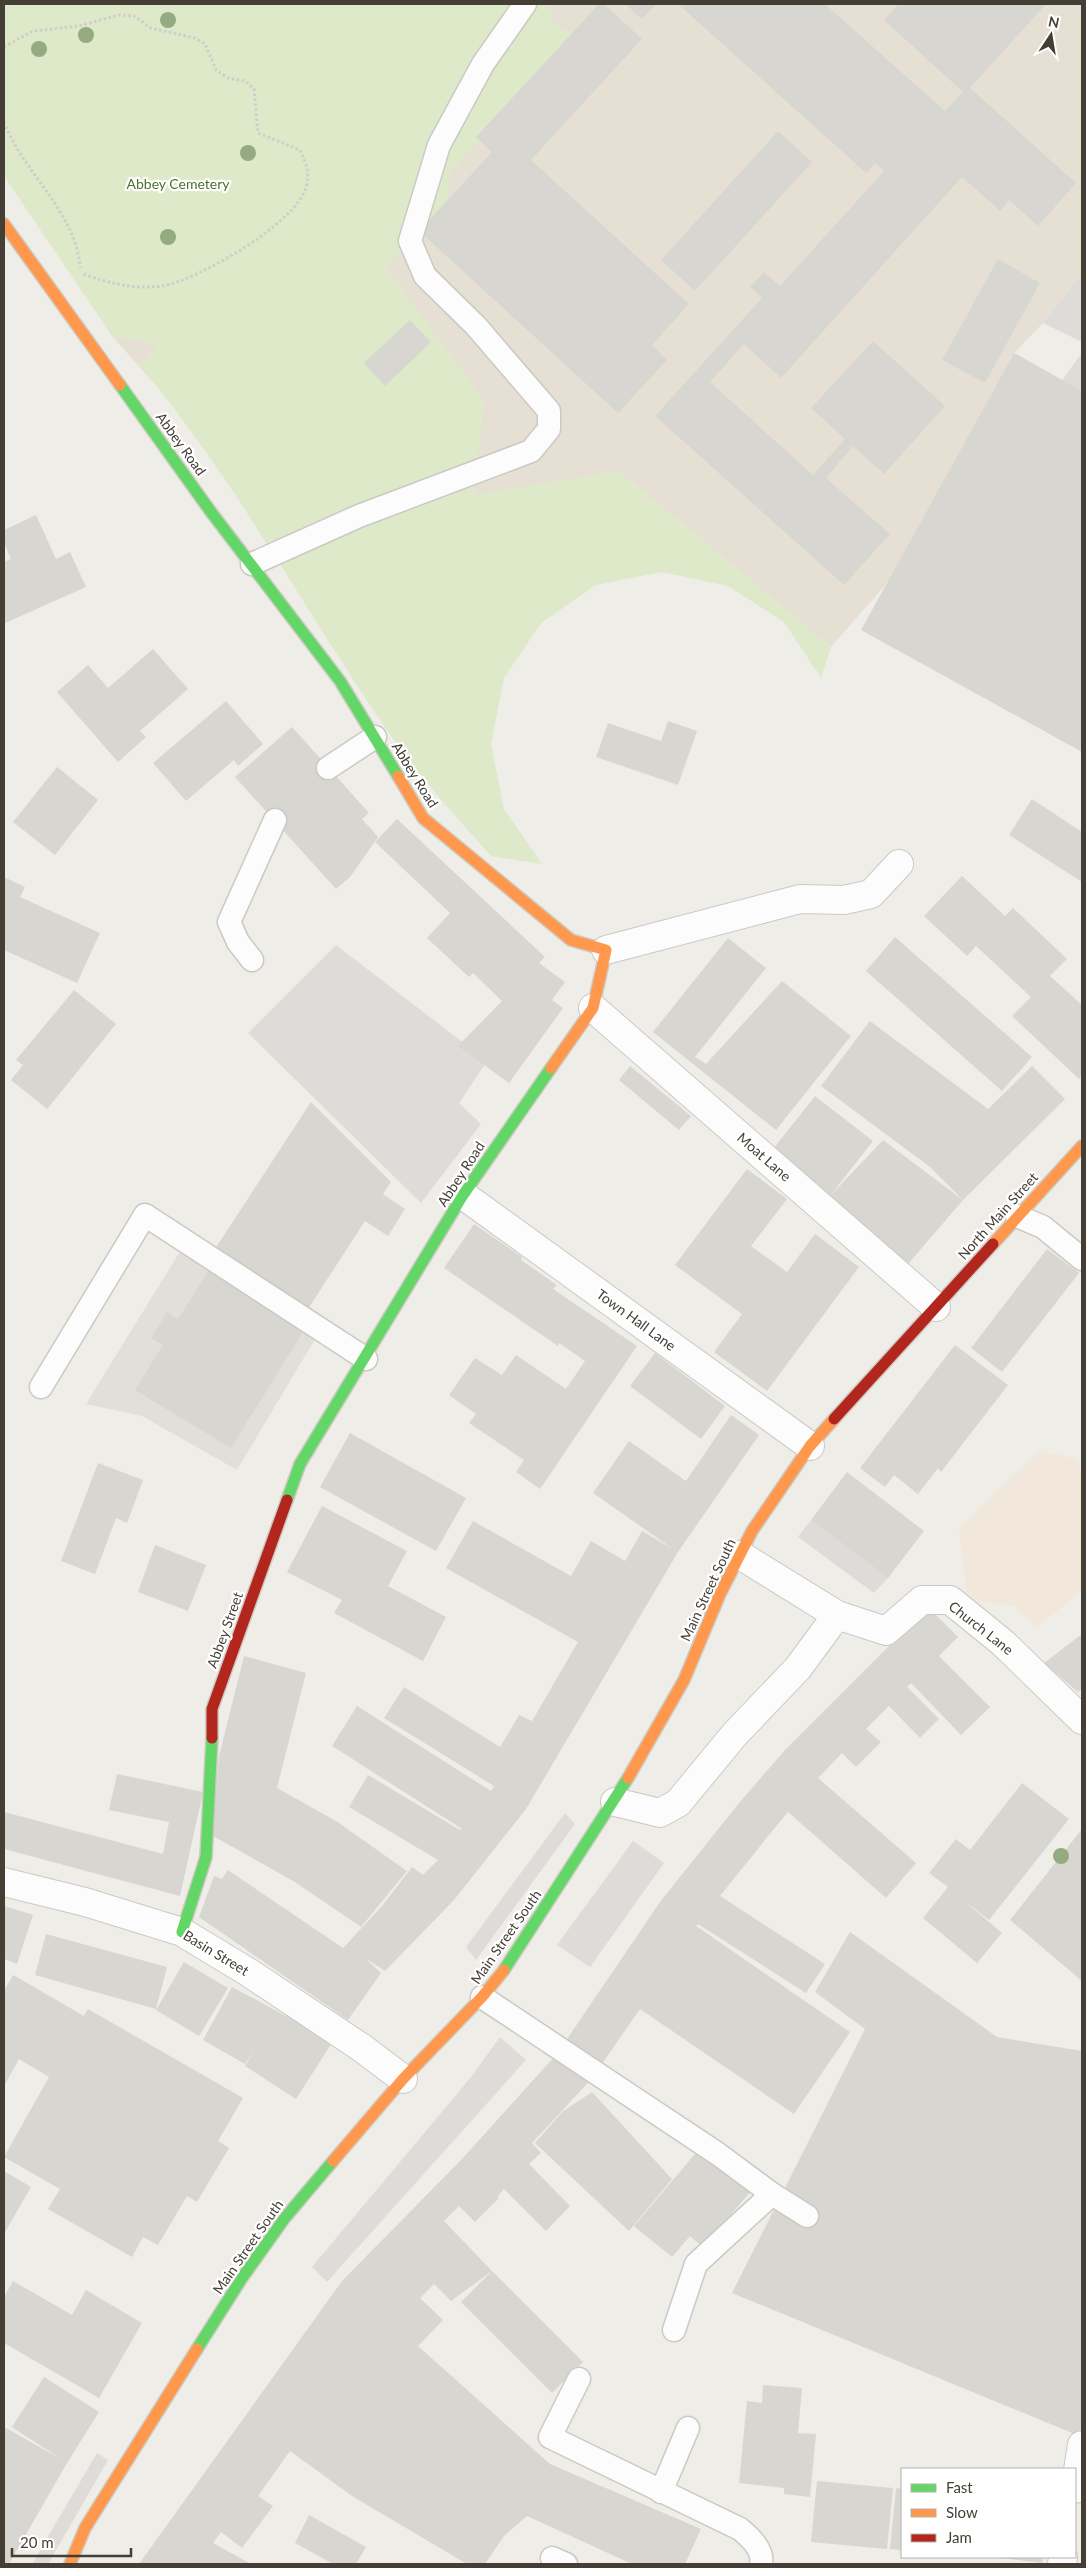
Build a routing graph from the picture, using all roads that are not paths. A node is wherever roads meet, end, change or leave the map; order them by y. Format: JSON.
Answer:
{"nodes":[{"id":1,"x":525,"y":4,"type":"edge"},
{"id":2,"x":4,"y":224,"type":"edge"},
{"id":3,"x":252,"y":564,"type":"junction"},
{"id":4,"x":374,"y":737,"type":"junction"},
{"id":5,"x":328,"y":768,"type":"dead end"},
{"id":6,"x":275,"y":820,"type":"dead end"},
{"id":7,"x":898,"y":864,"type":"dead end"},
{"id":8,"x":606,"y":950,"type":"junction"},
{"id":9,"x":252,"y":960,"type":"dead end"},
{"id":10,"x":593,"y":1008,"type":"junction"},
{"id":11,"x":1082,"y":1146,"type":"edge"},
{"id":12,"x":463,"y":1195,"type":"junction"},
{"id":13,"x":1017,"y":1216,"type":"junction"},
{"id":14,"x":1082,"y":1258,"type":"edge"},
{"id":15,"x":936,"y":1307,"type":"junction"},
{"id":16,"x":366,"y":1359,"type":"junction"},
{"id":17,"x":41,"y":1387,"type":"dead end"},
{"id":18,"x":810,"y":1446,"type":"junction"},
{"id":19,"x":740,"y":1555,"type":"junction"},
{"id":20,"x":837,"y":1614,"type":"junction"},
{"id":21,"x":1082,"y":1720,"type":"edge"},
{"id":22,"x":614,"y":1802,"type":"junction"},
{"id":23,"x":4,"y":1882,"type":"edge"},
{"id":24,"x":182,"y":1932,"type":"junction"},
{"id":25,"x":482,"y":1998,"type":"junction"},
{"id":26,"x":403,"y":2079,"type":"junction"},
{"id":27,"x":772,"y":2194,"type":"junction"},
{"id":28,"x":807,"y":2216,"type":"dead end"},
{"id":29,"x":674,"y":2330,"type":"dead end"},
{"id":30,"x":579,"y":2379,"type":"dead end"},
{"id":31,"x":688,"y":2428,"type":"dead end"},
{"id":32,"x":1082,"y":2445,"type":"edge"},
{"id":33,"x":1076,"y":2483,"type":"edge"},
{"id":34,"x":661,"y":2492,"type":"junction"},
{"id":35,"x":70,"y":2564,"type":"edge"},
{"id":36,"x":761,"y":2564,"type":"edge"}],
"edges":[{"from":1,"to":3,"type":"lane"},
{"from":2,"to":3,"type":"street","name":"Abbey Road"},
{"from":3,"to":4,"type":"street","name":"Abbey Road"},
{"from":4,"to":5,"type":"lane"},
{"from":4,"to":8,"type":"street","name":"Abbey Road"},
{"from":6,"to":9,"type":"lane"},
{"from":7,"to":8,"type":"street"},
{"from":8,"to":10,"type":"street","name":"Abbey Road"},
{"from":10,"to":12,"type":"street","name":"Abbey Road"},
{"from":10,"to":15,"type":"street","name":"Moat Lane"},
{"from":11,"to":13,"type":"street","name":"North Main Street"},
{"from":12,"to":16,"type":"street","name":"Abbey Road"},
{"from":12,"to":18,"type":"street","name":"Town Hall Lane"},
{"from":13,"to":14,"type":"lane"},
{"from":13,"to":15,"type":"street","name":"North Main Street"},
{"from":15,"to":18,"type":"street","name":"Main Street South"},
{"from":16,"to":17,"type":"lane"},
{"from":16,"to":24,"type":"street","name":"Abbey Street"},
{"from":18,"to":19,"type":"street","name":"Main Street South"},
{"from":19,"to":20,"type":"street"},
{"from":19,"to":22,"type":"street","name":"Main Street South"},
{"from":20,"to":21,"type":"street","name":"Church Lane"},
{"from":20,"to":22,"type":"street"},
{"from":22,"to":25,"type":"street","name":"Main Street South"},
{"from":23,"to":24,"type":"street","name":"Basin Street"},
{"from":24,"to":26,"type":"street","name":"Basin Street"},
{"from":25,"to":26,"type":"street","name":"Main Street South"},
{"from":25,"to":27,"type":"lane"},
{"from":26,"to":35,"type":"street","name":"Main Street South"},
{"from":27,"to":28,"type":"lane"},
{"from":27,"to":29,"type":"lane"},
{"from":30,"to":34,"type":"lane"},
{"from":31,"to":34,"type":"lane"},
{"from":32,"to":33,"type":"street"},
{"from":34,"to":36,"type":"lane"}]}
